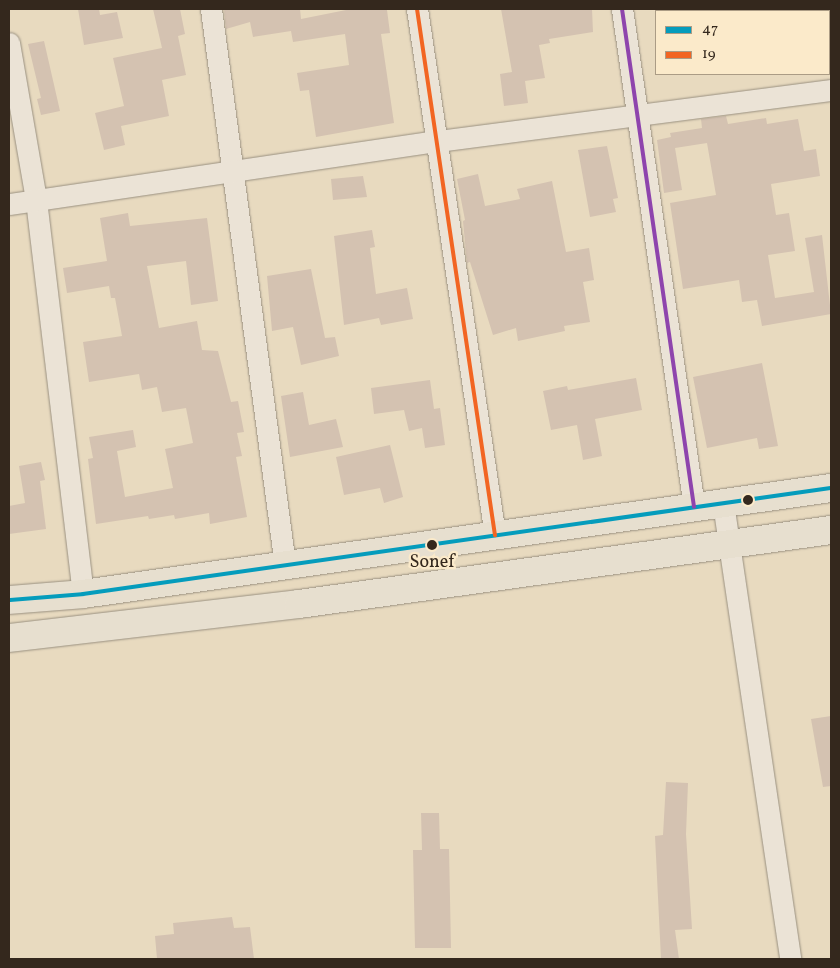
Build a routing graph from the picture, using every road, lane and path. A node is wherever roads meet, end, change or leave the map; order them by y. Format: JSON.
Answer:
{"nodes":[{"id":1,"x":212,"y":9,"type":"edge"},
{"id":2,"x":417,"y":9,"type":"edge"},
{"id":3,"x":622,"y":9,"type":"edge"},
{"id":4,"x":9,"y":43,"type":"edge"},
{"id":5,"x":831,"y":90,"type":"edge"},
{"id":6,"x":639,"y":114,"type":"junction"},
{"id":7,"x":438,"y":141,"type":"junction"},
{"id":8,"x":234,"y":171,"type":"junction"},
{"id":9,"x":36,"y":200,"type":"junction"},
{"id":10,"x":9,"y":204,"type":"edge"},
{"id":11,"x":831,"y":488,"type":"edge"},
{"id":12,"x":723,"y":503,"type":"junction"},
{"id":13,"x":694,"y":507,"type":"junction"},
{"id":14,"x":831,"y":530,"type":"edge"},
{"id":15,"x":496,"y":535,"type":"junction"},
{"id":16,"x":728,"y":543,"type":"junction"},
{"id":17,"x":285,"y":565,"type":"junction"},
{"id":18,"x":154,"y":585,"type":"junction"},
{"id":19,"x":83,"y":594,"type":"junction"},
{"id":20,"x":9,"y":600,"type":"edge"},
{"id":21,"x":160,"y":621,"type":"junction"},
{"id":22,"x":9,"y":638,"type":"edge"},
{"id":23,"x":790,"y":959,"type":"edge"}],
"edges":[{"from":1,"to":8,"type":"street"},
{"from":2,"to":7,"type":"street"},
{"from":3,"to":6,"type":"street"},
{"from":4,"to":9,"type":"street"},
{"from":5,"to":6,"type":"street"},
{"from":6,"to":7,"type":"street"},
{"from":6,"to":13,"type":"street"},
{"from":7,"to":8,"type":"street"},
{"from":7,"to":15,"type":"street"},
{"from":8,"to":9,"type":"street"},
{"from":8,"to":17,"type":"street"},
{"from":9,"to":10,"type":"street"},
{"from":9,"to":19,"type":"street"},
{"from":11,"to":12,"type":"highway"},
{"from":12,"to":13,"type":"highway"},
{"from":12,"to":16,"type":"street"},
{"from":13,"to":15,"type":"highway"},
{"from":14,"to":16,"type":"highway"},
{"from":15,"to":17,"type":"highway"},
{"from":16,"to":21,"type":"highway"},
{"from":16,"to":23,"type":"street"},
{"from":17,"to":18,"type":"highway"},
{"from":18,"to":19,"type":"highway"},
{"from":18,"to":21,"type":"highway"},
{"from":19,"to":20,"type":"highway"},
{"from":21,"to":22,"type":"highway"}]}
